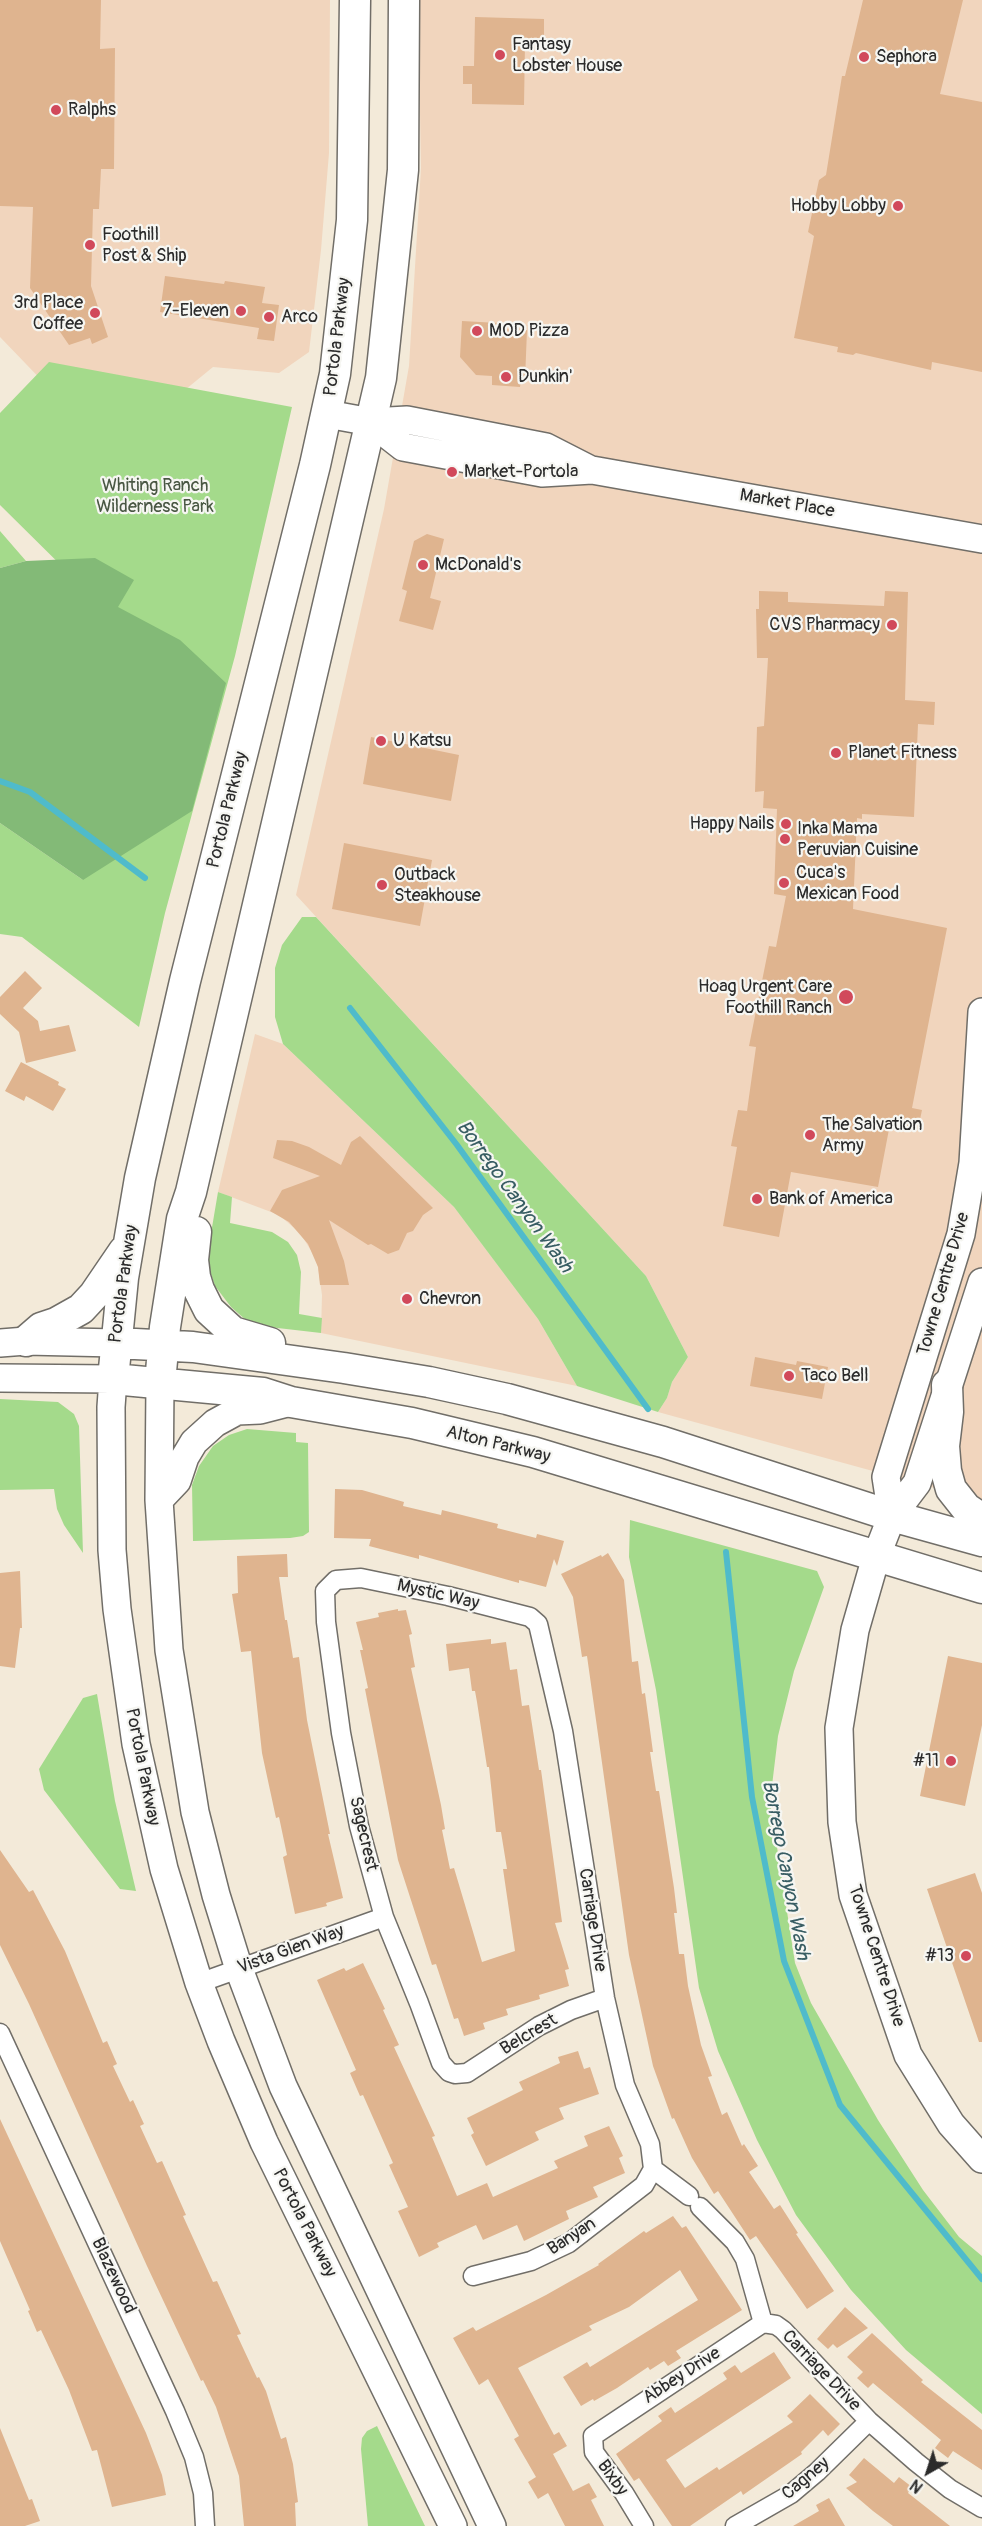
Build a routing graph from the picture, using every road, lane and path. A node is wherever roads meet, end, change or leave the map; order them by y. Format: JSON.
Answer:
{"nodes":[{"id":1,"x":355,"y":0,"type":"edge"},
{"id":2,"x":404,"y":0,"type":"edge"},
{"id":3,"x":327,"y":414,"type":"junction"},
{"id":4,"x":371,"y":422,"type":"junction"},
{"id":5,"x":982,"y":539,"type":"edge"},
{"id":6,"x":982,"y":1012,"type":"edge"},
{"id":7,"x":191,"y":1192,"type":"junction"},
{"id":8,"x":128,"y":1246,"type":"junction"},
{"id":9,"x":982,"y":1282,"type":"edge"},
{"id":10,"x":13,"y":1342,"type":"edge"},
{"id":11,"x":116,"y":1343,"type":"junction"},
{"id":12,"x":163,"y":1344,"type":"junction"},
{"id":13,"x":344,"y":1368,"type":"junction"},
{"id":14,"x":0,"y":1378,"type":"edge"},
{"id":15,"x":113,"y":1379,"type":"junction"},
{"id":16,"x":160,"y":1383,"type":"junction"},
{"id":17,"x":947,"y":1385,"type":"junction"},
{"id":18,"x":291,"y":1402,"type":"junction"},
{"id":19,"x":159,"y":1500,"type":"junction"},
{"id":20,"x":892,"y":1516,"type":"junction"},
{"id":21,"x":982,"y":1519,"type":"edge"},
{"id":22,"x":982,"y":1541,"type":"edge"},
{"id":23,"x":876,"y":1557,"type":"junction"},
{"id":24,"x":336,"y":1580,"type":"joint"},
{"id":25,"x":982,"y":1588,"type":"edge"},
{"id":26,"x":538,"y":1624,"type":"joint"},
{"id":27,"x":384,"y":1917,"type":"junction"},
{"id":28,"x":238,"y":1970,"type":"junction"},
{"id":29,"x":199,"y":1983,"type":"junction"},
{"id":30,"x":605,"y":1998,"type":"junction"},
{"id":31,"x":0,"y":2033,"type":"edge"},
{"id":32,"x":455,"y":2074,"type":"joint"},
{"id":33,"x":982,"y":2159,"type":"edge"},
{"id":34,"x":653,"y":2169,"type":"junction"},
{"id":35,"x":473,"y":2276,"type":"dead end"},
{"id":36,"x":763,"y":2323,"type":"junction"},
{"id":37,"x":869,"y":2421,"type":"junction"},
{"id":38,"x":601,"y":2430,"type":"joint"},
{"id":39,"x":982,"y":2508,"type":"edge"},
{"id":40,"x":205,"y":2526,"type":"edge"},
{"id":41,"x":453,"y":2526,"type":"edge"},
{"id":42,"x":492,"y":2526,"type":"edge"},
{"id":43,"x":644,"y":2526,"type":"edge"},
{"id":44,"x":735,"y":2526,"type":"edge"}],
"edges":[{"from":1,"to":3,"type":"main road","name":"Portola Parkway"},
{"from":2,"to":4,"type":"main road","name":"Portola Parkway"},
{"from":3,"to":4,"type":"main road","name":"Market Place"},
{"from":3,"to":8,"type":"main road","name":"Portola Parkway"},
{"from":4,"to":5,"type":"main road","name":"Market Place"},
{"from":4,"to":7,"type":"main road","name":"Portola Parkway"},
{"from":6,"to":20,"type":"main road","name":"Towne Centre Drive"},
{"from":7,"to":12,"type":"main road","name":"Portola Parkway"},
{"from":7,"to":13,"type":"main road"},
{"from":8,"to":10,"type":"main road"},
{"from":8,"to":11,"type":"main road","name":"Portola Parkway"},
{"from":9,"to":17,"type":"main road","name":"Towne Centre Drive"},
{"from":10,"to":11,"type":"main road"},
{"from":11,"to":12,"type":"main road"},
{"from":11,"to":15,"type":"main road","name":"Portola Parkway"},
{"from":12,"to":13,"type":"main road"},
{"from":12,"to":16,"type":"main road","name":"Portola Parkway"},
{"from":13,"to":20,"type":"main road"},
{"from":14,"to":15,"type":"main road","name":"Alton Parkway"},
{"from":15,"to":16,"type":"main road","name":"Alton Parkway"},
{"from":15,"to":29,"type":"main road","name":"Portola Parkway"},
{"from":16,"to":18,"type":"main road","name":"Alton Parkway"},
{"from":16,"to":19,"type":"main road","name":"Portola Parkway"},
{"from":17,"to":20,"type":"main road","name":"Towne Centre Drive"},
{"from":17,"to":21,"type":"main road"},
{"from":18,"to":19,"type":"main road"},
{"from":18,"to":23,"type":"main road","name":"Alton Parkway"},
{"from":19,"to":28,"type":"main road","name":"Portola Parkway"},
{"from":20,"to":22,"type":"main road"},
{"from":20,"to":23,"type":"main road","name":"Towne Centre Drive"},
{"from":23,"to":25,"type":"main road","name":"Alton Parkway"},
{"from":23,"to":33,"type":"main road","name":"Towne Centre Drive"},
{"from":24,"to":26,"type":"street","name":"Mystic Way"},
{"from":24,"to":27,"type":"street","name":"Sagecrest"},
{"from":26,"to":30,"type":"street","name":"Carriage Drive"},
{"from":27,"to":28,"type":"street","name":"Vista Glen Way"},
{"from":27,"to":32,"type":"street","name":"Sagecrest"},
{"from":28,"to":29,"type":"street","name":"Vista Glen Way"},
{"from":28,"to":42,"type":"main road","name":"Portola Parkway"},
{"from":29,"to":41,"type":"main road","name":"Portola Parkway"},
{"from":30,"to":32,"type":"street","name":"Belcrest"},
{"from":30,"to":34,"type":"street","name":"Carriage Drive"},
{"from":31,"to":40,"type":"street","name":"Blazewood"},
{"from":34,"to":35,"type":"street","name":"Banyan"},
{"from":34,"to":36,"type":"street","name":"Carriage Drive"},
{"from":36,"to":37,"type":"street","name":"Carriage Drive"},
{"from":36,"to":38,"type":"street","name":"Abbey Drive"},
{"from":37,"to":39,"type":"street","name":"Carriage Drive"},
{"from":37,"to":44,"type":"street","name":"Cagney"},
{"from":38,"to":43,"type":"street","name":"Bixby"}]}
